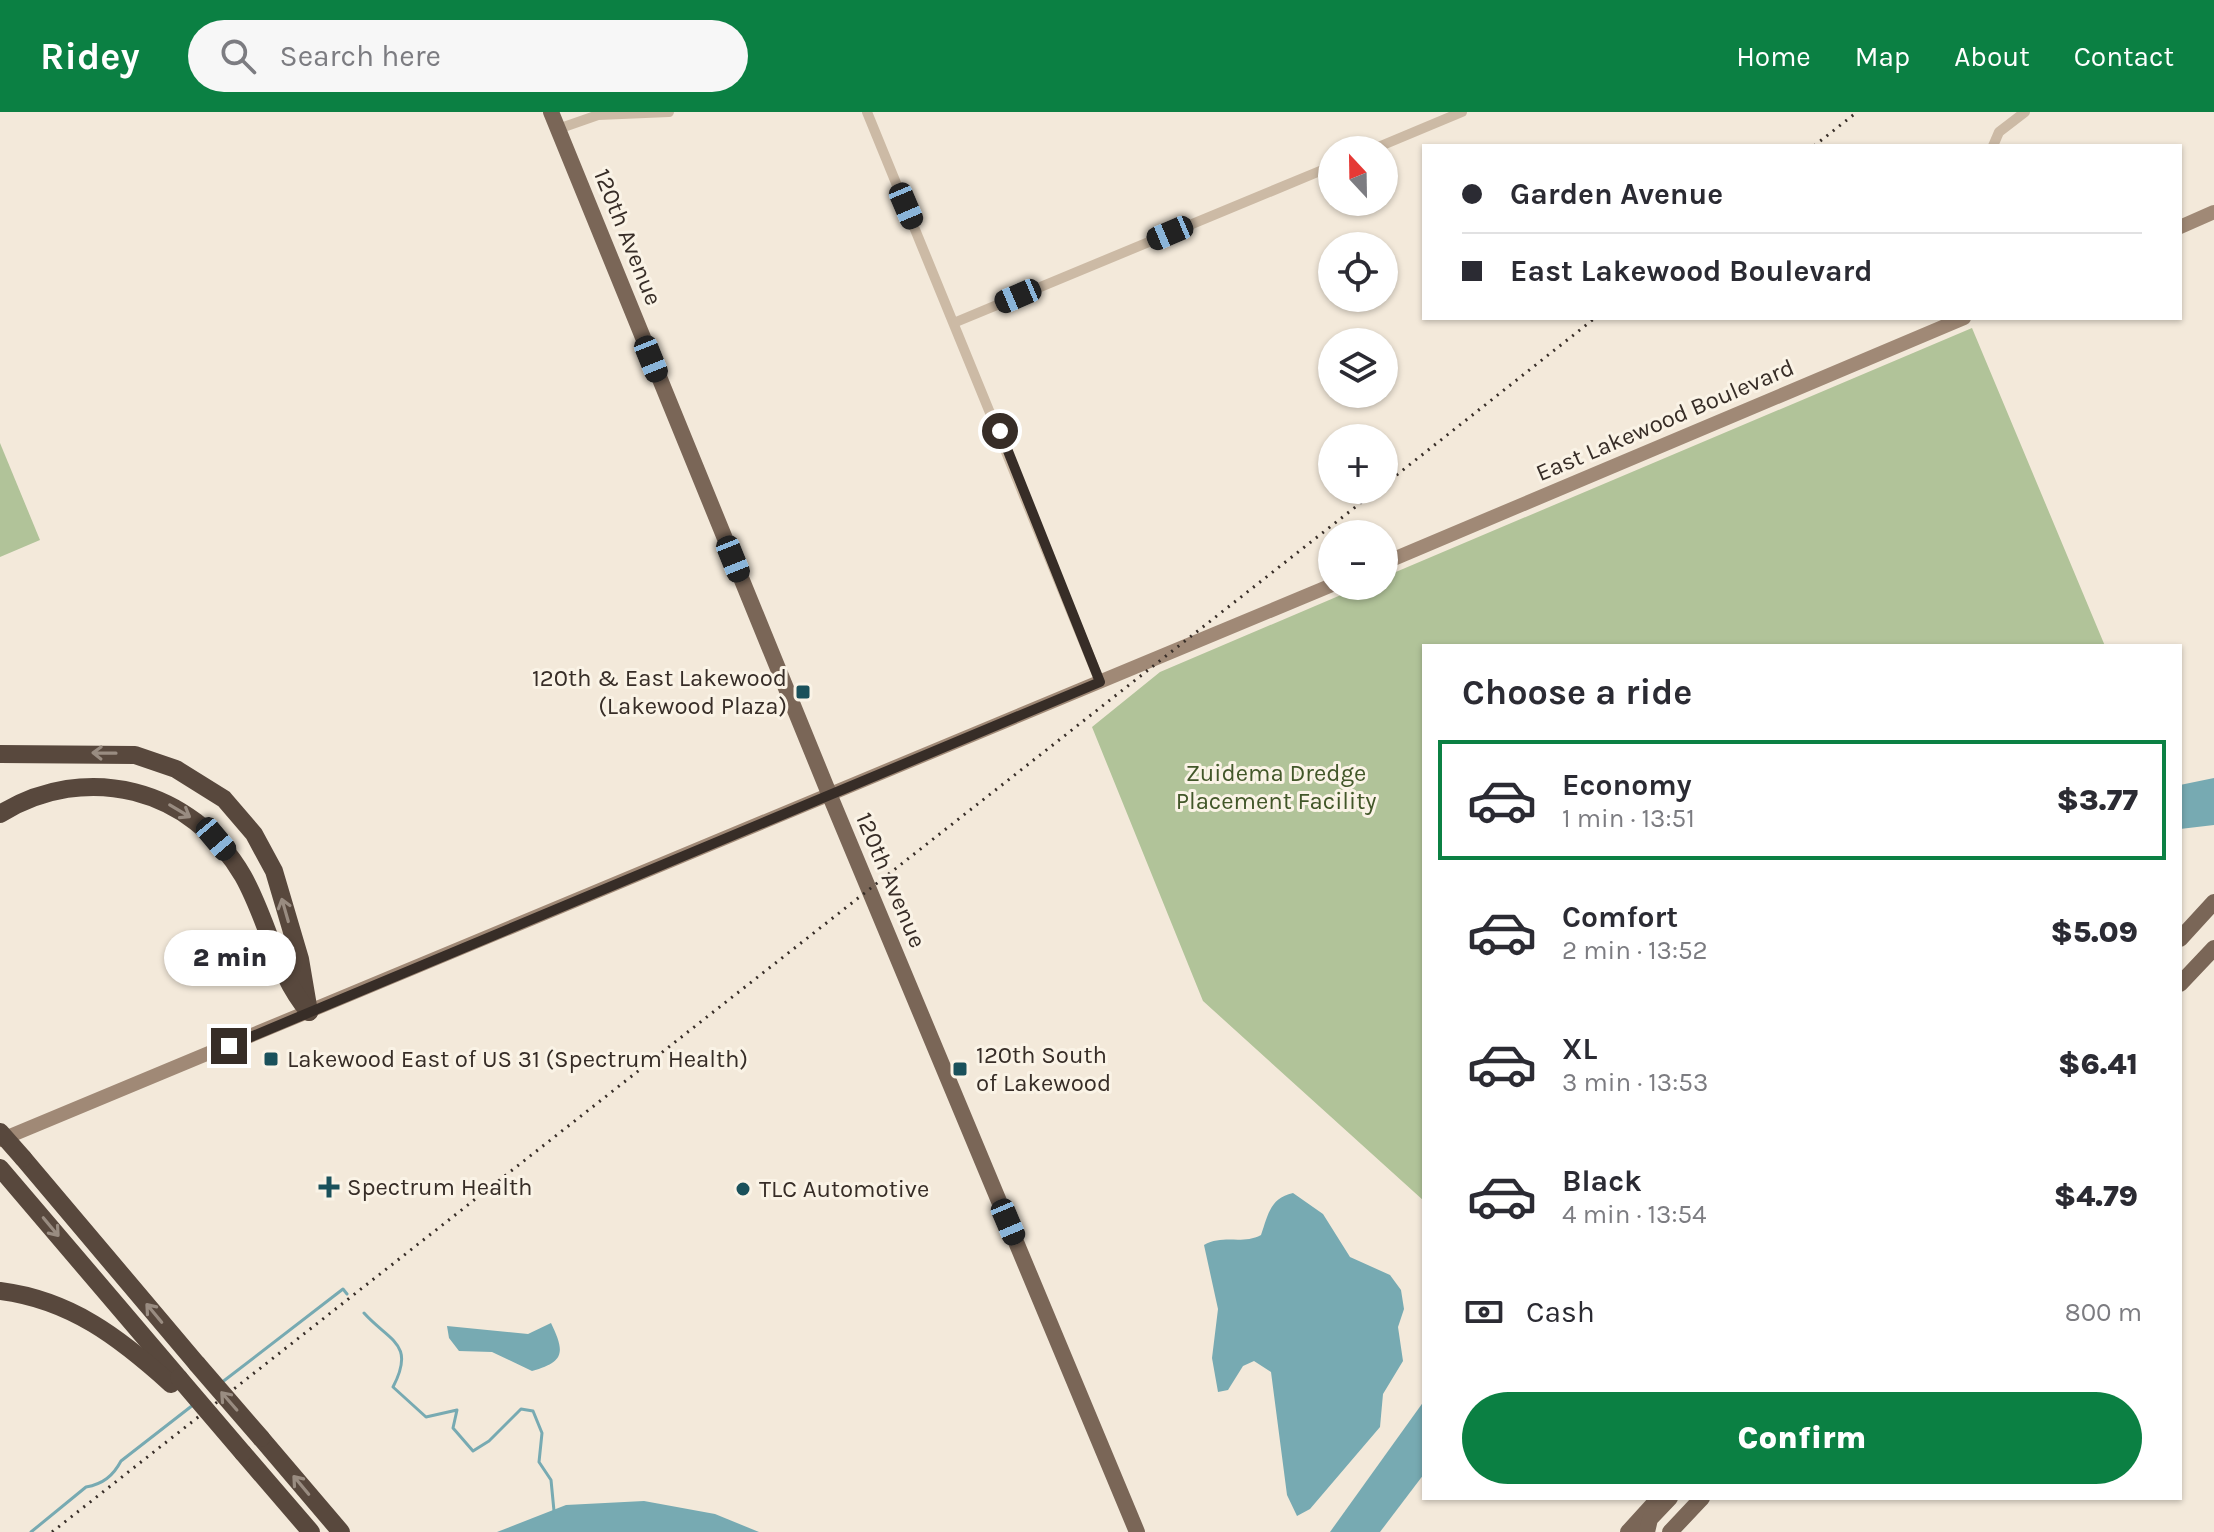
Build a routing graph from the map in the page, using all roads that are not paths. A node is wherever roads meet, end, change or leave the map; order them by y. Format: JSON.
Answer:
{"nodes":[{"id":1,"x":551,"y":112,"type":"edge"},
{"id":2,"x":669,"y":112,"type":"edge"},
{"id":3,"x":867,"y":112,"type":"edge"},
{"id":4,"x":1462,"y":112,"type":"edge"},
{"id":5,"x":2025,"y":112,"type":"edge"},
{"id":6,"x":558,"y":129,"type":"junction"},
{"id":7,"x":1398,"y":139,"type":"edge"},
{"id":8,"x":1994,"y":144,"type":"edge"},
{"id":9,"x":1318,"y":172,"type":"edge"},
{"id":10,"x":2214,"y":212,"type":"edge"},
{"id":11,"x":2182,"y":226,"type":"edge"},
{"id":12,"x":1959,"y":320,"type":"edge"},
{"id":13,"x":956,"y":322,"type":"junction"},
{"id":14,"x":1398,"y":557,"type":"edge"},
{"id":15,"x":1318,"y":591,"type":"edge"},
{"id":16,"x":1100,"y":682,"type":"junction"},
{"id":17,"x":0,"y":754,"type":"edge"},
{"id":18,"x":830,"y":796,"type":"junction"},
{"id":19,"x":0,"y":814,"type":"edge"},
{"id":20,"x":2214,"y":902,"type":"edge"},
{"id":21,"x":2182,"y":937,"type":"edge"},
{"id":22,"x":2214,"y":948,"type":"edge"},
{"id":23,"x":2182,"y":982,"type":"edge"},
{"id":24,"x":309,"y":1012,"type":"junction"},
{"id":25,"x":0,"y":1132,"type":"edge"},
{"id":26,"x":0,"y":1140,"type":"edge"},
{"id":27,"x":0,"y":1168,"type":"edge"},
{"id":28,"x":0,"y":1291,"type":"edge"},
{"id":29,"x":175,"y":1381,"type":"junction"},
{"id":30,"x":1657,"y":1500,"type":"edge"},
{"id":31,"x":1668,"y":1500,"type":"edge"},
{"id":32,"x":1700,"y":1500,"type":"edge"},
{"id":33,"x":311,"y":1532,"type":"edge"},
{"id":34,"x":341,"y":1532,"type":"edge"},
{"id":35,"x":1137,"y":1532,"type":"edge"},
{"id":36,"x":1628,"y":1532,"type":"edge"},
{"id":37,"x":1647,"y":1532,"type":"edge"},
{"id":38,"x":1670,"y":1532,"type":"edge"}],
"edges":[{"from":1,"to":6,"type":"main road","name":"120th Avenue"},
{"from":2,"to":6,"type":"street"},
{"from":3,"to":13,"type":"street"},
{"from":4,"to":7,"type":"street"},
{"from":5,"to":8,"type":"street"},
{"from":6,"to":18,"type":"main road","name":"120th Avenue"},
{"from":9,"to":13,"type":"street"},
{"from":10,"to":11,"type":"main road"},
{"from":12,"to":14,"type":"main road","name":"East Lakewood Boulevard"},
{"from":13,"to":16,"type":"street"},
{"from":15,"to":16,"type":"main road"},
{"from":16,"to":18,"type":"main road"},
{"from":24,"to":17,"type":"highway","one_way":true},
{"from":18,"to":24,"type":"main road"},
{"from":18,"to":35,"type":"main road","name":"120th Avenue"},
{"from":19,"to":24,"type":"highway","one_way":true},
{"from":20,"to":21,"type":"main road"},
{"from":22,"to":23,"type":"main road"},
{"from":24,"to":26,"type":"main road"},
{"from":34,"to":25,"type":"highway","one_way":true,"bridge":true},
{"from":27,"to":29,"type":"highway","one_way":true},
{"from":28,"to":29,"type":"highway"},
{"from":29,"to":33,"type":"highway","bridge":true},
{"from":30,"to":36,"type":"main road"},
{"from":31,"to":37,"type":"main road"},
{"from":32,"to":38,"type":"main road"}]}
